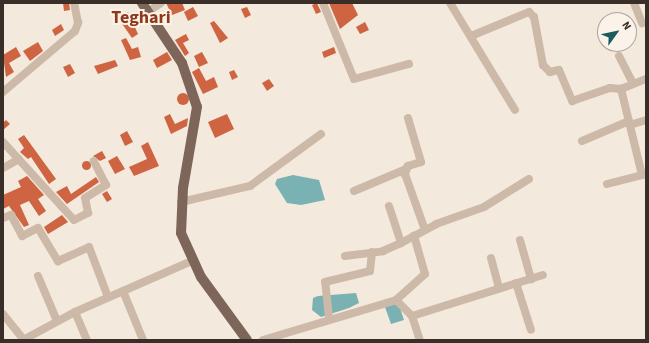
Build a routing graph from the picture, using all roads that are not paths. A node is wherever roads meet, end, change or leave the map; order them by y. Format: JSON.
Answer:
{"nodes":[{"id":1,"x":74,"y":3,"type":"edge"},
{"id":2,"x":142,"y":3,"type":"edge"},
{"id":3,"x":161,"y":3,"type":"edge"},
{"id":4,"x":323,"y":3,"type":"edge"},
{"id":5,"x":450,"y":3,"type":"edge"},
{"id":6,"x":634,"y":3,"type":"edge"},
{"id":7,"x":149,"y":11,"type":"junction"},
{"id":8,"x":642,"y":23,"type":"dead end"},
{"id":9,"x":471,"y":36,"type":"junction"},
{"id":10,"x":619,"y":56,"type":"dead end"},
{"id":11,"x":409,"y":64,"type":"dead end"},
{"id":12,"x":646,"y":79,"type":"edge"},
{"id":13,"x":634,"y":84,"type":"junction"},
{"id":14,"x":621,"y":89,"type":"junction"},
{"id":15,"x":3,"y":92,"type":"edge"},
{"id":16,"x":516,"y":110,"type":"dead end"},
{"id":17,"x":408,"y":118,"type":"dead end"},
{"id":18,"x":646,"y":120,"type":"edge"},
{"id":19,"x":630,"y":123,"type":"junction"},
{"id":20,"x":321,"y":134,"type":"dead end"},
{"id":21,"x":582,"y":141,"type":"dead end"},
{"id":22,"x":3,"y":142,"type":"edge"},
{"id":23,"x":19,"y":159,"type":"junction"},
{"id":24,"x":94,"y":161,"type":"dead end"},
{"id":25,"x":3,"y":168,"type":"edge"},
{"id":26,"x":406,"y":169,"type":"junction"},
{"id":27,"x":644,"y":174,"type":"edge"},
{"id":28,"x":529,"y":179,"type":"dead end"},
{"id":29,"x":607,"y":184,"type":"dead end"},
{"id":30,"x":354,"y":190,"type":"dead end"},
{"id":31,"x":181,"y":202,"type":"junction"},
{"id":32,"x":389,"y":206,"type":"dead end"},
{"id":33,"x":3,"y":218,"type":"edge"},
{"id":34,"x":425,"y":230,"type":"junction"},
{"id":35,"x":414,"y":236,"type":"junction"},
{"id":36,"x":520,"y":240,"type":"dead end"},
{"id":37,"x":401,"y":243,"type":"junction"},
{"id":38,"x":372,"y":252,"type":"junction"},
{"id":39,"x":345,"y":256,"type":"dead end"},
{"id":40,"x":490,"y":258,"type":"dead end"},
{"id":41,"x":192,"y":261,"type":"junction"},
{"id":42,"x":543,"y":275,"type":"dead end"},
{"id":43,"x":38,"y":276,"type":"dead end"},
{"id":44,"x":531,"y":279,"type":"junction"},
{"id":45,"x":516,"y":283,"type":"junction"},
{"id":46,"x":499,"y":288,"type":"junction"},
{"id":47,"x":123,"y":291,"type":"junction"},
{"id":48,"x":108,"y":298,"type":"junction"},
{"id":49,"x":396,"y":300,"type":"junction"},
{"id":50,"x":75,"y":312,"type":"junction"},
{"id":51,"x":3,"y":314,"type":"edge"},
{"id":52,"x":412,"y":316,"type":"junction"},
{"id":53,"x":329,"y":318,"type":"junction"},
{"id":54,"x":57,"y":321,"type":"junction"},
{"id":55,"x":531,"y":330,"type":"dead end"},
{"id":56,"x":23,"y":340,"type":"edge"},
{"id":57,"x":87,"y":340,"type":"edge"},
{"id":58,"x":143,"y":340,"type":"edge"},
{"id":59,"x":247,"y":340,"type":"edge"},
{"id":60,"x":263,"y":340,"type":"edge"},
{"id":61,"x":420,"y":340,"type":"edge"}],
"edges":[{"from":1,"to":15,"type":"street"},
{"from":2,"to":7,"type":"main road"},
{"from":3,"to":7,"type":"street"},
{"from":4,"to":11,"type":"street"},
{"from":5,"to":9,"type":"street"},
{"from":6,"to":8,"type":"street"},
{"from":7,"to":31,"type":"main road"},
{"from":9,"to":14,"type":"street"},
{"from":9,"to":16,"type":"street"},
{"from":10,"to":13,"type":"street"},
{"from":12,"to":13,"type":"street"},
{"from":13,"to":14,"type":"street"},
{"from":14,"to":19,"type":"street"},
{"from":17,"to":26,"type":"street"},
{"from":18,"to":19,"type":"street"},
{"from":19,"to":21,"type":"street"},
{"from":19,"to":27,"type":"street"},
{"from":20,"to":31,"type":"street"},
{"from":22,"to":23,"type":"street"},
{"from":23,"to":24,"type":"street"},
{"from":23,"to":25,"type":"street"},
{"from":26,"to":30,"type":"street"},
{"from":26,"to":34,"type":"street"},
{"from":27,"to":29,"type":"street"},
{"from":28,"to":34,"type":"street"},
{"from":31,"to":41,"type":"main road"},
{"from":32,"to":37,"type":"street"},
{"from":33,"to":48,"type":"street"},
{"from":34,"to":35,"type":"street"},
{"from":35,"to":37,"type":"street"},
{"from":35,"to":49,"type":"street"},
{"from":36,"to":44,"type":"street"},
{"from":37,"to":38,"type":"street"},
{"from":38,"to":39,"type":"street"},
{"from":38,"to":53,"type":"street"},
{"from":40,"to":46,"type":"street"},
{"from":41,"to":47,"type":"street"},
{"from":41,"to":59,"type":"main road"},
{"from":42,"to":44,"type":"street"},
{"from":43,"to":54,"type":"street"},
{"from":44,"to":45,"type":"street"},
{"from":45,"to":46,"type":"street"},
{"from":45,"to":55,"type":"street"},
{"from":46,"to":52,"type":"street"},
{"from":47,"to":48,"type":"street"},
{"from":47,"to":58,"type":"street"},
{"from":48,"to":50,"type":"street"},
{"from":49,"to":52,"type":"street"},
{"from":49,"to":53,"type":"street"},
{"from":50,"to":54,"type":"street"},
{"from":50,"to":57,"type":"street"},
{"from":51,"to":56,"type":"street"},
{"from":52,"to":61,"type":"street"},
{"from":53,"to":60,"type":"street"},
{"from":54,"to":56,"type":"street"}]}
